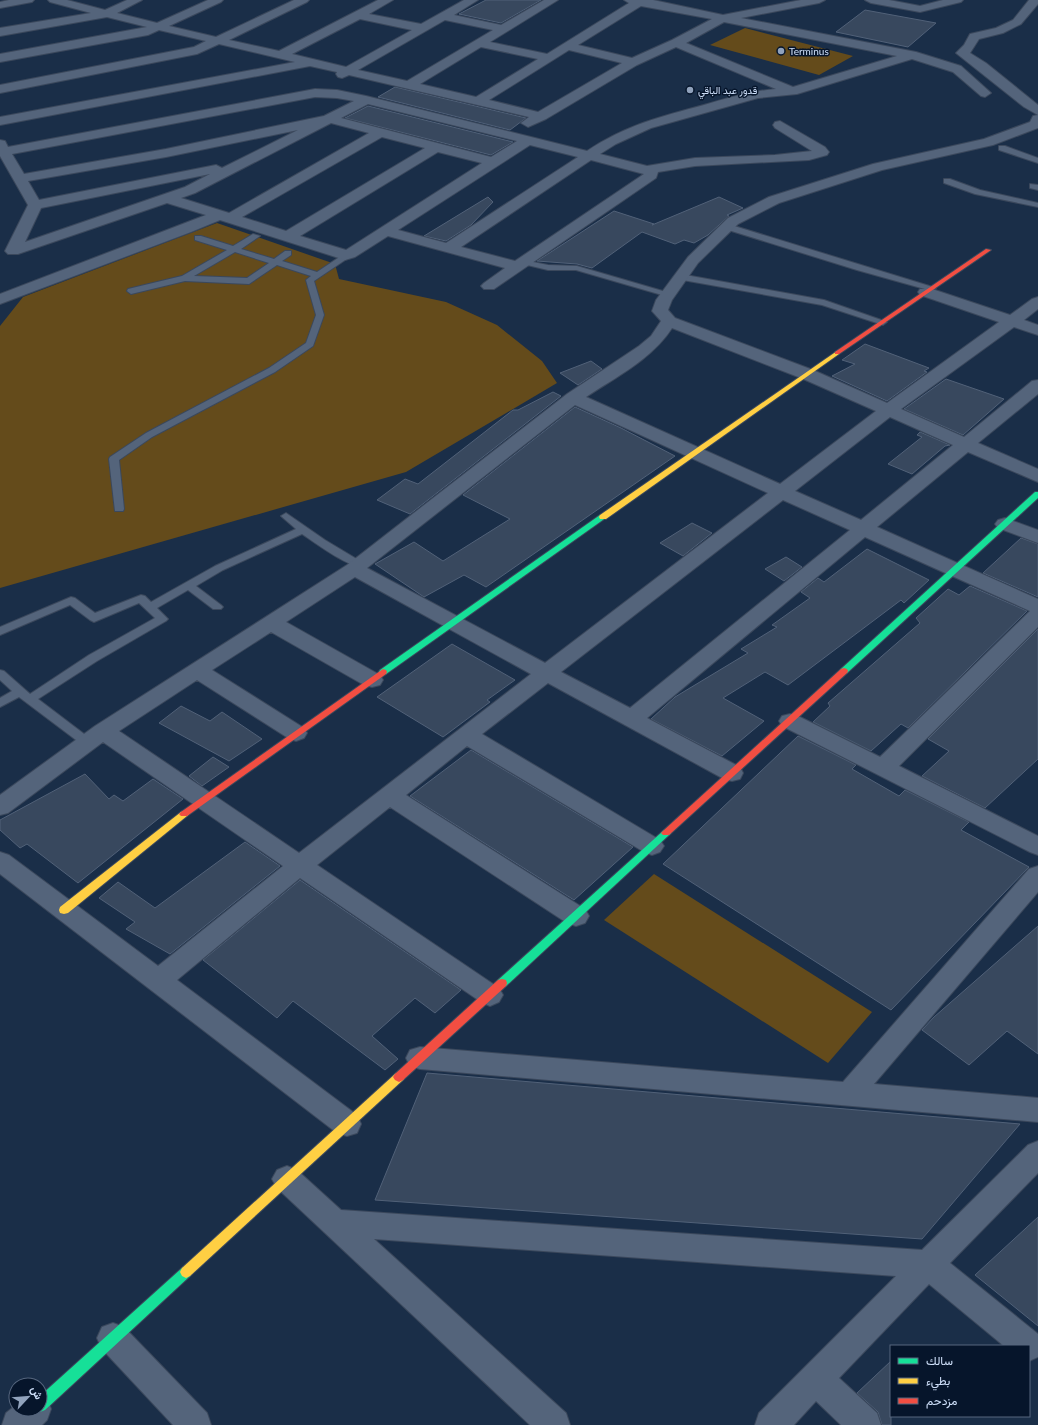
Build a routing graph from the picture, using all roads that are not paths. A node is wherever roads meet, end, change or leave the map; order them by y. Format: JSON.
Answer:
{"nodes":[{"id":1,"x":28,"y":0,"type":"edge"},
{"id":2,"x":54,"y":0,"type":"edge"},
{"id":3,"x":136,"y":0,"type":"edge"},
{"id":4,"x":217,"y":0,"type":"edge"},
{"id":5,"x":303,"y":0,"type":"edge"},
{"id":6,"x":368,"y":0,"type":"edge"},
{"id":7,"x":472,"y":0,"type":"edge"},
{"id":8,"x":552,"y":0,"type":"edge"},
{"id":9,"x":819,"y":0,"type":"edge"},
{"id":10,"x":871,"y":0,"type":"edge"},
{"id":11,"x":957,"y":0,"type":"edge"},
{"id":12,"x":1035,"y":0,"type":"edge"},
{"id":13,"x":384,"y":1,"type":"edge"},
{"id":14,"x":640,"y":1,"type":"edge"},
{"id":15,"x":0,"y":5,"type":"edge"},
{"id":16,"x":105,"y":14,"type":"junction"},
{"id":17,"x":358,"y":15,"type":"junction"},
{"id":18,"x":443,"y":16,"type":"junction"},
{"id":19,"x":723,"y":18,"type":"junction"},
{"id":20,"x":159,"y":26,"type":"junction"},
{"id":21,"x":421,"y":28,"type":"junction"},
{"id":22,"x":503,"y":29,"type":"junction"},
{"id":23,"x":0,"y":32,"type":"edge"},
{"id":24,"x":219,"y":40,"type":"junction"},
{"id":25,"x":676,"y":42,"type":"junction"},
{"id":26,"x":480,"y":43,"type":"junction"},
{"id":27,"x":567,"y":46,"type":"junction"},
{"id":28,"x":56,"y":48,"type":"junction"},
{"id":29,"x":281,"y":54,"type":"junction"},
{"id":30,"x":912,"y":55,"type":"junction"},
{"id":31,"x":0,"y":58,"type":"edge"},
{"id":32,"x":549,"y":58,"type":"junction"},
{"id":33,"x":314,"y":62,"type":"junction"},
{"id":34,"x":632,"y":62,"type":"junction"},
{"id":35,"x":120,"y":66,"type":"junction"},
{"id":36,"x":347,"y":70,"type":"junction"},
{"id":37,"x":79,"y":74,"type":"junction"},
{"id":38,"x":409,"y":85,"type":"junction"},
{"id":39,"x":0,"y":89,"type":"edge"},
{"id":40,"x":793,"y":91,"type":"junction"},
{"id":41,"x":147,"y":93,"type":"junction"},
{"id":42,"x":315,"y":93,"type":"junction"},
{"id":43,"x":985,"y":93,"type":"dead end"},
{"id":44,"x":366,"y":100,"type":"junction"},
{"id":45,"x":479,"y":101,"type":"junction"},
{"id":46,"x":541,"y":116,"type":"junction"},
{"id":47,"x":330,"y":118,"type":"junction"},
{"id":48,"x":1038,"y":119,"type":"edge"},
{"id":49,"x":0,"y":121,"type":"edge"},
{"id":50,"x":172,"y":121,"type":"junction"},
{"id":51,"x":780,"y":124,"type":"dead end"},
{"id":52,"x":381,"y":132,"type":"junction"},
{"id":53,"x":508,"y":135,"type":"junction"},
{"id":54,"x":528,"y":140,"type":"junction"},
{"id":55,"x":436,"y":147,"type":"junction"},
{"id":56,"x":3,"y":148,"type":"edge"},
{"id":57,"x":1002,"y":148,"type":"dead end"},
{"id":58,"x":588,"y":156,"type":"junction"},
{"id":59,"x":1038,"y":161,"type":"edge"},
{"id":60,"x":494,"y":162,"type":"junction"},
{"id":61,"x":241,"y":164,"type":"junction"},
{"id":62,"x":647,"y":170,"type":"junction"},
{"id":63,"x":20,"y":179,"type":"junction"},
{"id":64,"x":947,"y":181,"type":"dead end"},
{"id":65,"x":167,"y":198,"type":"junction"},
{"id":66,"x":1038,"y":199,"type":"edge"},
{"id":67,"x":1029,"y":203,"type":"junction"},
{"id":68,"x":35,"y":205,"type":"junction"},
{"id":69,"x":1038,"y":205,"type":"edge"},
{"id":70,"x":223,"y":217,"type":"junction"},
{"id":71,"x":728,"y":227,"type":"junction"},
{"id":72,"x":385,"y":231,"type":"junction"},
{"id":73,"x":256,"y":236,"type":"dead end"},
{"id":74,"x":287,"y":237,"type":"junction"},
{"id":75,"x":198,"y":238,"type":"dead end"},
{"id":76,"x":449,"y":248,"type":"junction"},
{"id":77,"x":235,"y":249,"type":"junction"},
{"id":78,"x":988,"y":250,"type":"dead end"},
{"id":79,"x":288,"y":252,"type":"dead end"},
{"id":80,"x":7,"y":254,"type":"edge"},
{"id":81,"x":350,"y":254,"type":"junction"},
{"id":82,"x":276,"y":262,"type":"junction"},
{"id":83,"x":522,"y":264,"type":"junction"},
{"id":84,"x":318,"y":275,"type":"junction"},
{"id":85,"x":680,"y":277,"type":"junction"},
{"id":86,"x":185,"y":278,"type":"junction"},
{"id":87,"x":489,"y":286,"type":"dead end"},
{"id":88,"x":929,"y":290,"type":"junction"},
{"id":89,"x":131,"y":291,"type":"dead end"},
{"id":90,"x":668,"y":294,"type":"junction"},
{"id":91,"x":0,"y":299,"type":"edge"},
{"id":92,"x":1038,"y":302,"type":"edge"},
{"id":93,"x":669,"y":321,"type":"junction"},
{"id":94,"x":1012,"y":321,"type":"junction"},
{"id":95,"x":883,"y":322,"type":"junction"},
{"id":96,"x":1038,"y":330,"type":"edge"},
{"id":97,"x":807,"y":374,"type":"junction"},
{"id":98,"x":1038,"y":385,"type":"edge"},
{"id":99,"x":573,"y":398,"type":"junction"},
{"id":100,"x":888,"y":410,"type":"junction"},
{"id":101,"x":964,"y":445,"type":"junction"},
{"id":102,"x":696,"y":452,"type":"junction"},
{"id":103,"x":1038,"y":476,"type":"edge"},
{"id":104,"x":781,"y":492,"type":"junction"},
{"id":105,"x":1038,"y":494,"type":"edge"},
{"id":106,"x":119,"y":509,"type":"dead end"},
{"id":107,"x":286,"y":516,"type":"dead end"},
{"id":108,"x":1005,"y":524,"type":"junction"},
{"id":109,"x":863,"y":528,"type":"junction"},
{"id":110,"x":302,"y":530,"type":"junction"},
{"id":111,"x":1038,"y":538,"type":"edge"},
{"id":112,"x":357,"y":567,"type":"junction"},
{"id":113,"x":955,"y":570,"type":"junction"},
{"id":114,"x":189,"y":586,"type":"junction"},
{"id":115,"x":152,"y":607,"type":"junction"},
{"id":116,"x":217,"y":607,"type":"dead end"},
{"id":117,"x":1038,"y":607,"type":"edge"},
{"id":118,"x":1038,"y":615,"type":"edge"},
{"id":119,"x":270,"y":622,"type":"junction"},
{"id":120,"x":454,"y":623,"type":"junction"},
{"id":121,"x":0,"y":631,"type":"edge"},
{"id":122,"x":197,"y":670,"type":"junction"},
{"id":123,"x":546,"y":673,"type":"junction"},
{"id":124,"x":0,"y":674,"type":"edge"},
{"id":125,"x":372,"y":680,"type":"junction"},
{"id":126,"x":25,"y":695,"type":"junction"},
{"id":127,"x":0,"y":703,"type":"edge"},
{"id":128,"x":631,"y":719,"type":"junction"},
{"id":129,"x":790,"y":721,"type":"junction"},
{"id":130,"x":296,"y":733,"type":"junction"},
{"id":131,"x":466,"y":735,"type":"junction"},
{"id":132,"x":96,"y":737,"type":"junction"},
{"id":133,"x":883,"y":768,"type":"junction"},
{"id":134,"x":732,"y":773,"type":"junction"},
{"id":135,"x":389,"y":795,"type":"junction"},
{"id":136,"x":202,"y":799,"type":"junction"},
{"id":137,"x":0,"y":807,"type":"edge"},
{"id":138,"x":652,"y":846,"type":"junction"},
{"id":139,"x":1038,"y":846,"type":"edge"},
{"id":140,"x":0,"y":861,"type":"edge"},
{"id":141,"x":300,"y":865,"type":"junction"},
{"id":142,"x":1038,"y":875,"type":"edge"},
{"id":143,"x":64,"y":910,"type":"junction"},
{"id":144,"x":576,"y":916,"type":"junction"},
{"id":145,"x":158,"y":981,"type":"junction"},
{"id":146,"x":490,"y":995,"type":"junction"},
{"id":147,"x":420,"y":1058,"type":"junction"},
{"id":148,"x":850,"y":1093,"type":"junction"},
{"id":149,"x":1038,"y":1110,"type":"edge"},
{"id":150,"x":347,"y":1124,"type":"junction"},
{"id":151,"x":1038,"y":1154,"type":"edge"},
{"id":152,"x":287,"y":1179,"type":"junction"},
{"id":153,"x":335,"y":1224,"type":"junction"},
{"id":154,"x":928,"y":1264,"type":"junction"},
{"id":155,"x":113,"y":1338,"type":"junction"},
{"id":156,"x":1027,"y":1345,"type":"edge"},
{"id":157,"x":1030,"y":1348,"type":"edge"},
{"id":158,"x":1038,"y":1354,"type":"edge"},
{"id":159,"x":816,"y":1379,"type":"junction"},
{"id":160,"x":48,"y":1398,"type":"edge"},
{"id":161,"x":27,"y":1417,"type":"edge"},
{"id":162,"x":18,"y":1425,"type":"edge"},
{"id":163,"x":196,"y":1425,"type":"edge"},
{"id":164,"x":554,"y":1425,"type":"edge"},
{"id":165,"x":771,"y":1425,"type":"edge"},
{"id":166,"x":865,"y":1425,"type":"edge"}],
"edges":[{"from":1,"to":15,"type":"street"},
{"from":2,"to":16,"type":"street"},
{"from":3,"to":16,"type":"street"},
{"from":4,"to":20,"type":"street"},
{"from":5,"to":24,"type":"street"},
{"from":6,"to":13,"type":"street"},
{"from":7,"to":18,"type":"street"},
{"from":8,"to":22,"type":"street"},
{"from":9,"to":19,"type":"street"},
{"from":10,"to":11,"type":"street"},
{"from":12,"to":48,"type":"street"},
{"from":13,"to":17,"type":"street"},
{"from":14,"to":19,"type":"street"},
{"from":14,"to":27,"type":"street"},
{"from":16,"to":20,"type":"street"},
{"from":16,"to":23,"type":"street"},
{"from":17,"to":21,"type":"street"},
{"from":17,"to":29,"type":"street"},
{"from":18,"to":21,"type":"street"},
{"from":18,"to":22,"type":"street"},
{"from":19,"to":25,"type":"street"},
{"from":19,"to":30,"type":"street"},
{"from":20,"to":24,"type":"street"},
{"from":20,"to":28,"type":"street"},
{"from":21,"to":36,"type":"street"},
{"from":22,"to":26,"type":"street"},
{"from":24,"to":29,"type":"street"},
{"from":24,"to":35,"type":"street"},
{"from":25,"to":34,"type":"street"},
{"from":25,"to":40,"type":"street"},
{"from":26,"to":32,"type":"street"},
{"from":26,"to":38,"type":"street"},
{"from":27,"to":32,"type":"street"},
{"from":27,"to":34,"type":"street"},
{"from":28,"to":31,"type":"street"},
{"from":28,"to":37,"type":"street"},
{"from":29,"to":33,"type":"street"},
{"from":30,"to":40,"type":"street"},
{"from":30,"to":43,"type":"street"},
{"from":32,"to":45,"type":"street"},
{"from":33,"to":36,"type":"street"},
{"from":33,"to":41,"type":"street"},
{"from":34,"to":46,"type":"street"},
{"from":35,"to":37,"type":"street"},
{"from":35,"to":41,"type":"street"},
{"from":36,"to":38,"type":"street"},
{"from":36,"to":42,"type":"street"},
{"from":37,"to":39,"type":"street"},
{"from":38,"to":45,"type":"street"},
{"from":40,"to":58,"type":"street"},
{"from":41,"to":49,"type":"street"},
{"from":41,"to":50,"type":"street"},
{"from":42,"to":44,"type":"street"},
{"from":42,"to":50,"type":"street"},
{"from":44,"to":47,"type":"street"},
{"from":44,"to":53,"type":"street"},
{"from":45,"to":46,"type":"street"},
{"from":46,"to":53,"type":"street"},
{"from":47,"to":52,"type":"street"},
{"from":47,"to":61,"type":"street"},
{"from":47,"to":63,"type":"street"},
{"from":48,"to":71,"type":"street"},
{"from":50,"to":56,"type":"street"},
{"from":51,"to":62,"type":"street"},
{"from":52,"to":55,"type":"street"},
{"from":52,"to":70,"type":"street"},
{"from":53,"to":54,"type":"street"},
{"from":54,"to":58,"type":"street"},
{"from":54,"to":60,"type":"street"},
{"from":55,"to":60,"type":"street"},
{"from":55,"to":74,"type":"street"},
{"from":56,"to":63,"type":"street"},
{"from":57,"to":59,"type":"lane"},
{"from":58,"to":62,"type":"street"},
{"from":58,"to":76,"type":"street"},
{"from":60,"to":72,"type":"street"},
{"from":61,"to":65,"type":"street"},
{"from":61,"to":68,"type":"street"},
{"from":62,"to":83,"type":"street"},
{"from":63,"to":68,"type":"street"},
{"from":64,"to":67,"type":"lane"},
{"from":65,"to":70,"type":"street"},
{"from":65,"to":80,"type":"street"},
{"from":66,"to":67,"type":"lane"},
{"from":67,"to":69,"type":"lane"},
{"from":68,"to":80,"type":"street"},
{"from":70,"to":74,"type":"street"},
{"from":70,"to":91,"type":"street"},
{"from":71,"to":85,"type":"street"},
{"from":71,"to":88,"type":"lane"},
{"from":72,"to":76,"type":"street"},
{"from":72,"to":81,"type":"street"},
{"from":73,"to":77,"type":"lane"},
{"from":74,"to":81,"type":"street"},
{"from":75,"to":77,"type":"lane"},
{"from":76,"to":83,"type":"street"},
{"from":77,"to":82,"type":"lane"},
{"from":77,"to":86,"type":"lane"},
{"from":78,"to":88,"type":"street"},
{"from":79,"to":82,"type":"lane"},
{"from":81,"to":84,"type":"lane"},
{"from":82,"to":84,"type":"lane"},
{"from":82,"to":86,"type":"lane"},
{"from":83,"to":87,"type":"street"},
{"from":83,"to":90,"type":"lane"},
{"from":84,"to":106,"type":"lane"},
{"from":85,"to":90,"type":"street"},
{"from":85,"to":95,"type":"lane"},
{"from":86,"to":89,"type":"lane"},
{"from":88,"to":94,"type":"street"},
{"from":88,"to":95,"type":"street"},
{"from":90,"to":93,"type":"street"},
{"from":92,"to":94,"type":"street"},
{"from":93,"to":97,"type":"street"},
{"from":93,"to":99,"type":"street"},
{"from":94,"to":96,"type":"street"},
{"from":94,"to":100,"type":"street"},
{"from":95,"to":97,"type":"street"},
{"from":97,"to":100,"type":"street"},
{"from":97,"to":102,"type":"street"},
{"from":98,"to":101,"type":"street"},
{"from":99,"to":102,"type":"street"},
{"from":99,"to":112,"type":"street"},
{"from":100,"to":101,"type":"street"},
{"from":100,"to":104,"type":"street"},
{"from":101,"to":103,"type":"street"},
{"from":101,"to":109,"type":"street"},
{"from":102,"to":104,"type":"street"},
{"from":102,"to":120,"type":"street"},
{"from":104,"to":109,"type":"street"},
{"from":104,"to":123,"type":"street"},
{"from":105,"to":108,"type":"street"},
{"from":107,"to":110,"type":"lane"},
{"from":108,"to":111,"type":"street"},
{"from":108,"to":113,"type":"street"},
{"from":109,"to":113,"type":"street"},
{"from":109,"to":128,"type":"street"},
{"from":110,"to":112,"type":"lane"},
{"from":110,"to":114,"type":"lane"},
{"from":112,"to":119,"type":"street"},
{"from":112,"to":120,"type":"street"},
{"from":113,"to":117,"type":"street"},
{"from":113,"to":129,"type":"street"},
{"from":114,"to":115,"type":"lane"},
{"from":114,"to":116,"type":"lane"},
{"from":115,"to":121,"type":"lane"},
{"from":115,"to":126,"type":"lane"},
{"from":118,"to":133,"type":"street"},
{"from":119,"to":122,"type":"street"},
{"from":119,"to":125,"type":"street"},
{"from":120,"to":123,"type":"street"},
{"from":120,"to":125,"type":"street"},
{"from":122,"to":130,"type":"street"},
{"from":122,"to":132,"type":"street"},
{"from":123,"to":128,"type":"street"},
{"from":123,"to":131,"type":"street"},
{"from":124,"to":126,"type":"lane"},
{"from":125,"to":130,"type":"street"},
{"from":126,"to":127,"type":"lane"},
{"from":126,"to":132,"type":"lane"},
{"from":128,"to":134,"type":"street"},
{"from":129,"to":133,"type":"street"},
{"from":129,"to":134,"type":"street"},
{"from":130,"to":136,"type":"street"},
{"from":131,"to":135,"type":"street"},
{"from":131,"to":138,"type":"street"},
{"from":132,"to":136,"type":"street"},
{"from":132,"to":137,"type":"street"},
{"from":133,"to":139,"type":"street"},
{"from":134,"to":138,"type":"street"},
{"from":135,"to":141,"type":"street"},
{"from":135,"to":144,"type":"street"},
{"from":136,"to":141,"type":"street"},
{"from":136,"to":143,"type":"street"},
{"from":138,"to":144,"type":"street"},
{"from":140,"to":143,"type":"street"},
{"from":141,"to":145,"type":"street"},
{"from":141,"to":146,"type":"street"},
{"from":142,"to":148,"type":"street"},
{"from":143,"to":145,"type":"street"},
{"from":144,"to":146,"type":"street"},
{"from":145,"to":150,"type":"street"},
{"from":146,"to":147,"type":"street"},
{"from":147,"to":148,"type":"street"},
{"from":147,"to":150,"type":"street"},
{"from":148,"to":149,"type":"street"},
{"from":150,"to":152,"type":"street"},
{"from":151,"to":154,"type":"street"},
{"from":152,"to":153,"type":"street"},
{"from":152,"to":155,"type":"street"},
{"from":153,"to":154,"type":"street"},
{"from":153,"to":164,"type":"street"},
{"from":154,"to":156,"type":"street"},
{"from":154,"to":159,"type":"street"},
{"from":155,"to":160,"type":"street"},
{"from":155,"to":163,"type":"street"},
{"from":157,"to":158,"type":"street"},
{"from":159,"to":165,"type":"street"},
{"from":159,"to":166,"type":"street"},
{"from":161,"to":162,"type":"street"}]}
